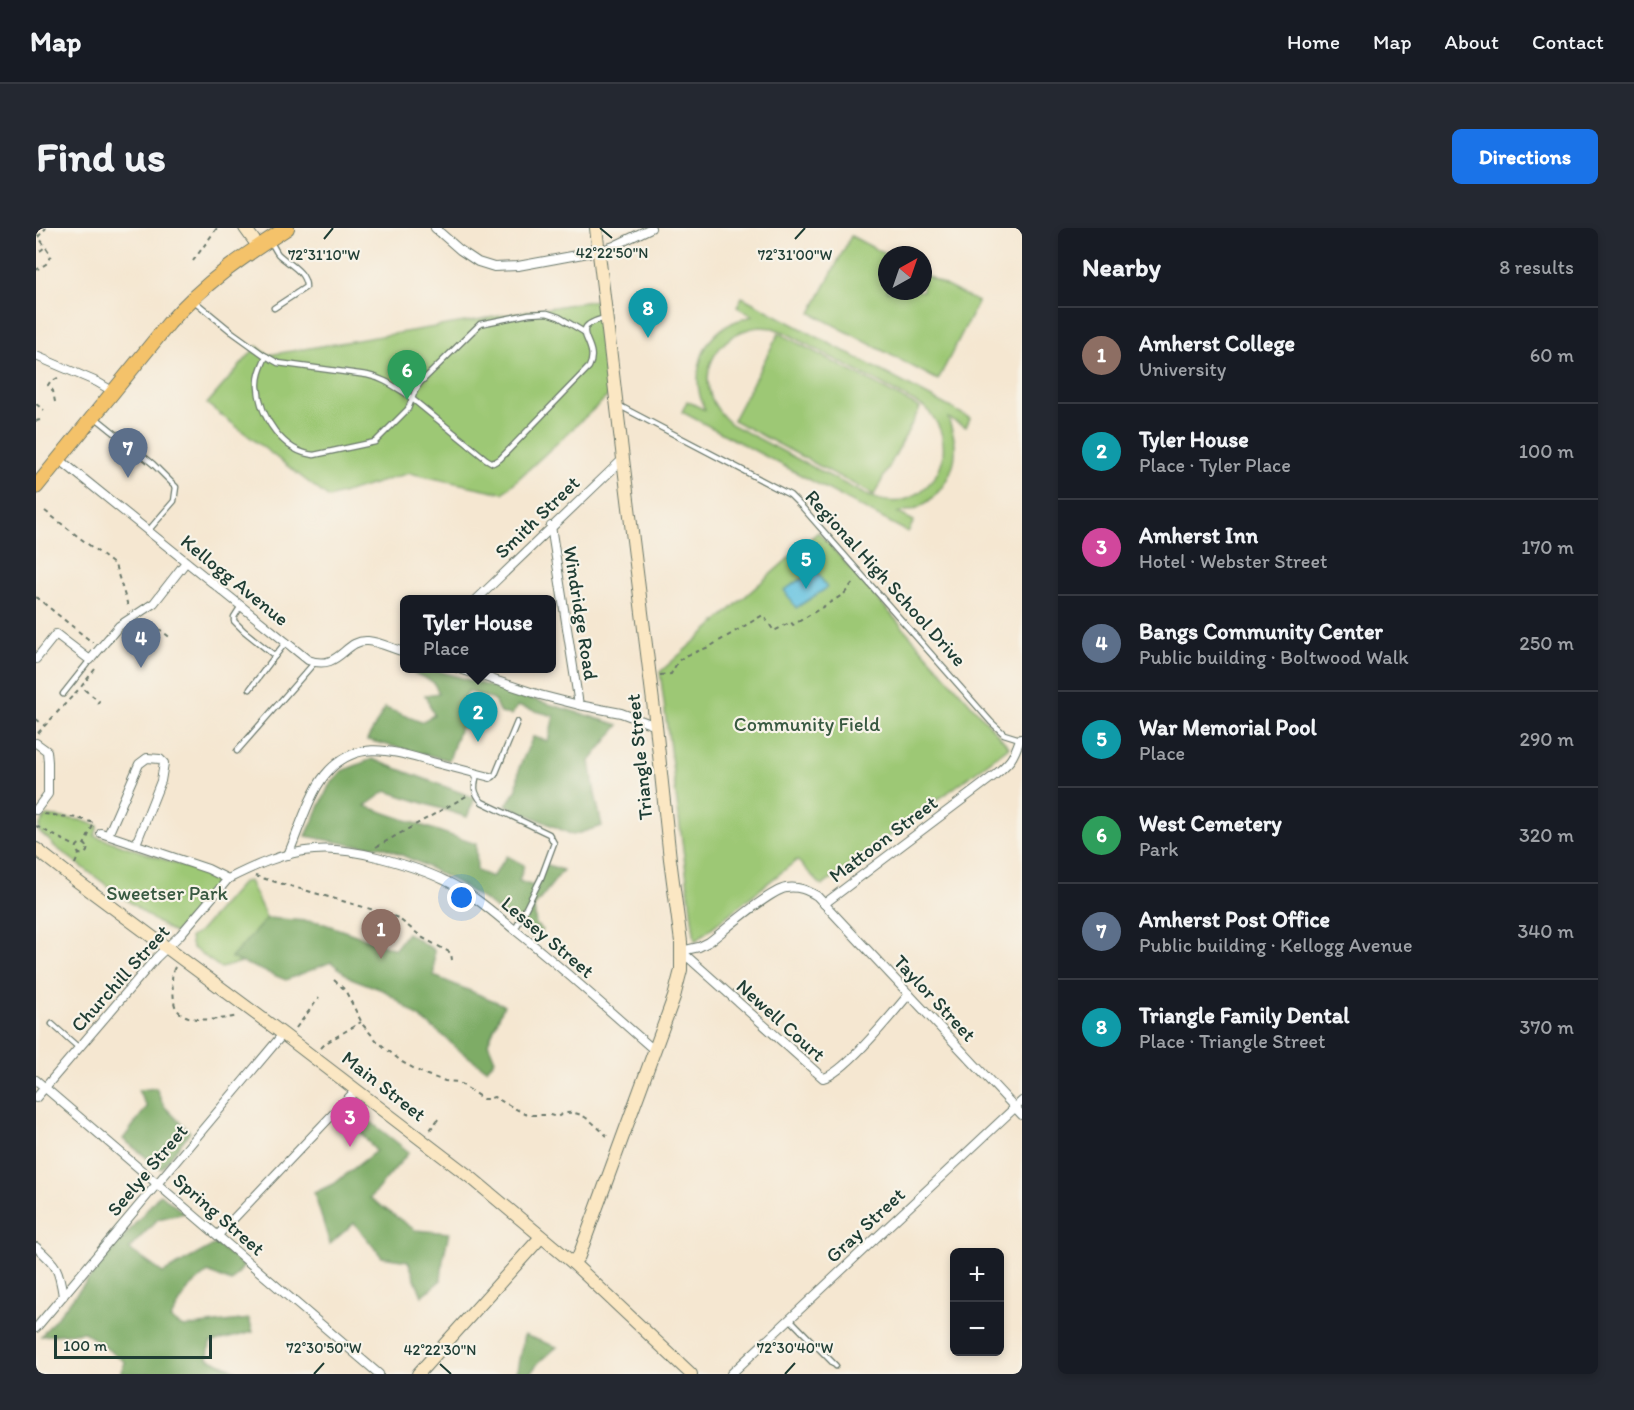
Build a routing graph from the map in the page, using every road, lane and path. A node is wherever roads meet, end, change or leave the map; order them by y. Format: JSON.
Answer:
{"nodes":[{"id":1,"x":45,"y":228,"type":"edge"},
{"id":2,"x":217,"y":228,"type":"edge"},
{"id":3,"x":245,"y":228,"type":"edge"},
{"id":4,"x":287,"y":228,"type":"edge"},
{"id":5,"x":435,"y":228,"type":"edge"},
{"id":6,"x":596,"y":228,"type":"edge"},
{"id":7,"x":651,"y":228,"type":"edge"},
{"id":8,"x":36,"y":233,"type":"edge"},
{"id":9,"x":38,"y":237,"type":"junction"},
{"id":10,"x":263,"y":243,"type":"junction"},
{"id":11,"x":45,"y":247,"type":"junction"},
{"id":12,"x":40,"y":251,"type":"dead end"},
{"id":13,"x":599,"y":252,"type":"junction"},
{"id":14,"x":194,"y":261,"type":"dead end"},
{"id":15,"x":36,"y":270,"type":"edge"},
{"id":16,"x":191,"y":298,"type":"junction"},
{"id":17,"x":274,"y":308,"type":"dead end"},
{"id":18,"x":606,"y":318,"type":"junction"},
{"id":19,"x":584,"y":332,"type":"junction"},
{"id":20,"x":36,"y":356,"type":"edge"},
{"id":21,"x":266,"y":356,"type":"junction"},
{"id":22,"x":63,"y":374,"type":"dead end"},
{"id":23,"x":114,"y":392,"type":"junction"},
{"id":24,"x":412,"y":399,"type":"junction"},
{"id":25,"x":55,"y":402,"type":"dead end"},
{"id":26,"x":36,"y":404,"type":"edge"},
{"id":27,"x":616,"y":405,"type":"junction"},
{"id":28,"x":44,"y":410,"type":"dead end"},
{"id":29,"x":94,"y":416,"type":"junction"},
{"id":30,"x":59,"y":459,"type":"junction"},
{"id":31,"x":622,"y":459,"type":"junction"},
{"id":32,"x":36,"y":487,"type":"edge"},
{"id":33,"x":45,"y":511,"type":"dead end"},
{"id":34,"x":551,"y":526,"type":"junction"},
{"id":35,"x":148,"y":531,"type":"junction"},
{"id":36,"x":186,"y":562,"type":"junction"},
{"id":37,"x":860,"y":573,"type":"junction"},
{"id":38,"x":481,"y":595,"type":"edge"},
{"id":39,"x":36,"y":597,"type":"edge"},
{"id":40,"x":242,"y":606,"type":"junction"},
{"id":41,"x":132,"y":617,"type":"junction"},
{"id":42,"x":172,"y":639,"type":"dead end"},
{"id":43,"x":286,"y":642,"type":"junction"},
{"id":44,"x":100,"y":649,"type":"junction"},
{"id":45,"x":400,"y":651,"type":"edge"},
{"id":46,"x":275,"y":656,"type":"junction"},
{"id":47,"x":36,"y":659,"type":"edge"},
{"id":48,"x":90,"y":660,"type":"junction"},
{"id":49,"x":315,"y":662,"type":"junction"},
{"id":50,"x":470,"y":673,"type":"edge"},
{"id":51,"x":657,"y":676,"type":"dead end"},
{"id":52,"x":81,"y":687,"type":"junction"},
{"id":53,"x":250,"y":688,"type":"dead end"},
{"id":54,"x":63,"y":694,"type":"dead end"},
{"id":55,"x":97,"y":704,"type":"dead end"},
{"id":56,"x":579,"y":705,"type":"junction"},
{"id":57,"x":36,"y":719,"type":"edge"},
{"id":58,"x":517,"y":722,"type":"dead end"},
{"id":59,"x":45,"y":726,"type":"junction"},
{"id":60,"x":656,"y":726,"type":"junction"},
{"id":61,"x":36,"y":736,"type":"edge"},
{"id":62,"x":1021,"y":739,"type":"edge"},
{"id":63,"x":36,"y":743,"type":"edge"},
{"id":64,"x":237,"y":751,"type":"dead end"},
{"id":65,"x":477,"y":774,"type":"junction"},
{"id":66,"x":490,"y":777,"type":"joint"},
{"id":67,"x":475,"y":791,"type":"junction"},
{"id":68,"x":40,"y":812,"type":"edge"},
{"id":69,"x":36,"y":826,"type":"edge"},
{"id":70,"x":136,"y":844,"type":"junction"},
{"id":71,"x":84,"y":845,"type":"junction"},
{"id":72,"x":77,"y":847,"type":"junction"},
{"id":73,"x":36,"y":849,"type":"edge"},
{"id":74,"x":79,"y":854,"type":"junction"},
{"id":75,"x":288,"y":855,"type":"junction"},
{"id":76,"x":369,"y":855,"type":"junction"},
{"id":77,"x":75,"y":864,"type":"dead end"},
{"id":78,"x":255,"y":876,"type":"dead end"},
{"id":79,"x":228,"y":879,"type":"junction"},
{"id":80,"x":824,"y":904,"type":"junction"},
{"id":81,"x":516,"y":930,"type":"junction"},
{"id":82,"x":167,"y":948,"type":"junction"},
{"id":83,"x":681,"y":951,"type":"junction"},
{"id":84,"x":452,"y":960,"type":"dead end"},
{"id":85,"x":175,"y":967,"type":"dead end"},
{"id":86,"x":334,"y":980,"type":"dead end"},
{"id":87,"x":909,"y":994,"type":"junction"},
{"id":88,"x":319,"y":998,"type":"dead end"},
{"id":89,"x":240,"y":1015,"type":"dead end"},
{"id":90,"x":361,"y":1022,"type":"junction"},
{"id":91,"x":52,"y":1024,"type":"dead end"},
{"id":92,"x":296,"y":1028,"type":"dead end"},
{"id":93,"x":283,"y":1034,"type":"junction"},
{"id":94,"x":79,"y":1048,"type":"junction"},
{"id":95,"x":654,"y":1050,"type":"junction"},
{"id":96,"x":314,"y":1058,"type":"junction"},
{"id":97,"x":36,"y":1080,"type":"edge"},
{"id":98,"x":45,"y":1088,"type":"junction"},
{"id":99,"x":356,"y":1090,"type":"junction"},
{"id":100,"x":36,"y":1098,"type":"edge"},
{"id":101,"x":1022,"y":1101,"type":"edge"},
{"id":102,"x":1015,"y":1108,"type":"junction"},
{"id":103,"x":1022,"y":1115,"type":"edge"},
{"id":104,"x":439,"y":1118,"type":"dead end"},
{"id":105,"x":430,"y":1130,"type":"dead end"},
{"id":106,"x":607,"y":1136,"type":"dead end"},
{"id":107,"x":158,"y":1183,"type":"junction"},
{"id":108,"x":218,"y":1234,"type":"junction"},
{"id":109,"x":541,"y":1237,"type":"junction"},
{"id":110,"x":36,"y":1247,"type":"edge"},
{"id":111,"x":573,"y":1263,"type":"junction"},
{"id":112,"x":63,"y":1296,"type":"junction"},
{"id":113,"x":789,"y":1318,"type":"junction"},
{"id":114,"x":36,"y":1328,"type":"edge"},
{"id":115,"x":836,"y":1366,"type":"dead end"},
{"id":116,"x":379,"y":1374,"type":"edge"},
{"id":117,"x":418,"y":1374,"type":"edge"},
{"id":118,"x":691,"y":1374,"type":"edge"},
{"id":119,"x":731,"y":1374,"type":"edge"}],
"edges":[{"from":1,"to":9,"type":"path"},
{"from":2,"to":14,"type":"path"},
{"from":3,"to":10,"type":"main road"},
{"from":4,"to":10,"type":"main road"},
{"from":5,"to":13,"type":"street"},
{"from":6,"to":13,"type":"main road","name":"Triangle Street"},
{"from":7,"to":13,"type":"street"},
{"from":8,"to":9,"type":"path"},
{"from":9,"to":11,"type":"path"},
{"from":10,"to":16,"type":"main road"},
{"from":10,"to":17,"type":"lane"},
{"from":11,"to":12,"type":"path"},
{"from":11,"to":15,"type":"path"},
{"from":13,"to":18,"type":"main road","name":"Triangle Street"},
{"from":16,"to":21,"type":"lane"},
{"from":16,"to":23,"type":"main road"},
{"from":18,"to":19,"type":"lane"},
{"from":18,"to":27,"type":"main road","name":"Triangle Street"},
{"from":19,"to":24,"type":"lane"},
{"from":19,"to":24,"type":"lane"},
{"from":20,"to":23,"type":"street"},
{"from":21,"to":24,"type":"lane"},
{"from":21,"to":24,"type":"lane"},
{"from":22,"to":25,"type":"path"},
{"from":23,"to":29,"type":"main road"},
{"from":26,"to":28,"type":"path"},
{"from":27,"to":31,"type":"main road","name":"Triangle Street"},
{"from":27,"to":37,"type":"lane","name":"Regional High School Drive"},
{"from":29,"to":30,"type":"main road"},
{"from":29,"to":35,"type":"lane"},
{"from":30,"to":32,"type":"main road"},
{"from":30,"to":35,"type":"street","name":"Kellogg Avenue"},
{"from":31,"to":34,"type":"street","name":"Smith Street"},
{"from":31,"to":60,"type":"main road","name":"Triangle Street"},
{"from":33,"to":41,"type":"path"},
{"from":34,"to":38,"type":"street","name":"Smith Street"},
{"from":34,"to":56,"type":"street","name":"Windridge Road"},
{"from":35,"to":36,"type":"street","name":"Kellogg Avenue"},
{"from":36,"to":40,"type":"street","name":"Kellogg Avenue"},
{"from":36,"to":41,"type":"street"},
{"from":37,"to":51,"type":"path"},
{"from":37,"to":62,"type":"lane","name":"Regional High School Drive"},
{"from":39,"to":44,"type":"path"},
{"from":40,"to":43,"type":"street","name":"Kellogg Avenue"},
{"from":40,"to":46,"type":"lane"},
{"from":41,"to":42,"type":"path"},
{"from":41,"to":44,"type":"street"},
{"from":43,"to":46,"type":"lane"},
{"from":43,"to":49,"type":"street","name":"Kellogg Avenue"},
{"from":44,"to":48,"type":"street"},
{"from":44,"to":52,"type":"path"},
{"from":45,"to":49,"type":"street"},
{"from":46,"to":53,"type":"lane"},
{"from":47,"to":48,"type":"street"},
{"from":48,"to":54,"type":"lane"},
{"from":49,"to":64,"type":"lane"},
{"from":50,"to":56,"type":"street"},
{"from":52,"to":55,"type":"path"},
{"from":52,"to":59,"type":"path"},
{"from":56,"to":60,"type":"street"},
{"from":57,"to":59,"type":"path"},
{"from":58,"to":66,"type":"lane"},
{"from":59,"to":61,"type":"path"},
{"from":60,"to":83,"type":"main road","name":"Triangle Street"},
{"from":62,"to":80,"type":"street","name":"Mattoon Street"},
{"from":63,"to":68,"type":"street"},
{"from":65,"to":66,"type":"street"},
{"from":65,"to":67,"type":"lane"},
{"from":65,"to":75,"type":"street"},
{"from":67,"to":76,"type":"path"},
{"from":67,"to":81,"type":"lane"},
{"from":68,"to":71,"type":"path"},
{"from":69,"to":72,"type":"path"},
{"from":70,"to":70,"type":"street"},
{"from":70,"to":79,"type":"street"},
{"from":71,"to":72,"type":"path"},
{"from":71,"to":74,"type":"path"},
{"from":72,"to":74,"type":"path"},
{"from":73,"to":82,"type":"main road","name":"Main Street"},
{"from":74,"to":77,"type":"path"},
{"from":75,"to":76,"type":"street","name":"Lessey Street"},
{"from":75,"to":79,"type":"street","name":"Lessey Street"},
{"from":76,"to":81,"type":"street","name":"Lessey Street"},
{"from":78,"to":84,"type":"path"},
{"from":79,"to":82,"type":"street","name":"Churchill Street"},
{"from":80,"to":83,"type":"street","name":"Mattoon Street"},
{"from":80,"to":87,"type":"street","name":"Taylor Street"},
{"from":81,"to":95,"type":"street","name":"Lessey Street"},
{"from":82,"to":93,"type":"main road","name":"Main Street"},
{"from":82,"to":94,"type":"street","name":"Churchill Street"},
{"from":83,"to":87,"type":"street","name":"Newell Court"},
{"from":83,"to":95,"type":"main road","name":"Triangle Street"},
{"from":85,"to":89,"type":"path"},
{"from":86,"to":90,"type":"path"},
{"from":87,"to":102,"type":"street","name":"Taylor Street"},
{"from":88,"to":92,"type":"path"},
{"from":90,"to":96,"type":"path"},
{"from":90,"to":106,"type":"path"},
{"from":91,"to":94,"type":"lane"},
{"from":93,"to":96,"type":"main road","name":"Main Street"},
{"from":93,"to":107,"type":"street","name":"Seelye Street"},
{"from":94,"to":98,"type":"street","name":"Churchill Street"},
{"from":95,"to":111,"type":"main road","name":"Triangle Street"},
{"from":96,"to":99,"type":"main road","name":"Main Street"},
{"from":97,"to":98,"type":"street","name":"Spring Street"},
{"from":98,"to":100,"type":"street","name":"Churchill Street"},
{"from":98,"to":107,"type":"street","name":"Spring Street"},
{"from":99,"to":108,"type":"street"},
{"from":99,"to":109,"type":"main road","name":"Main Street"},
{"from":101,"to":102,"type":"street","name":"Gray Street"},
{"from":102,"to":103,"type":"street","name":"Taylor Street"},
{"from":102,"to":113,"type":"street","name":"Gray Street"},
{"from":104,"to":105,"type":"path"},
{"from":107,"to":108,"type":"street","name":"Spring Street"},
{"from":107,"to":112,"type":"street","name":"Seelye Street"},
{"from":108,"to":116,"type":"street","name":"Spring Street"},
{"from":109,"to":111,"type":"main road","name":"Main Street"},
{"from":109,"to":117,"type":"main road"},
{"from":110,"to":112,"type":"street"},
{"from":111,"to":118,"type":"main road","name":"Main Street"},
{"from":112,"to":114,"type":"street","name":"Seelye Street"},
{"from":113,"to":115,"type":"lane"},
{"from":113,"to":119,"type":"street","name":"Gray Street"}]}
